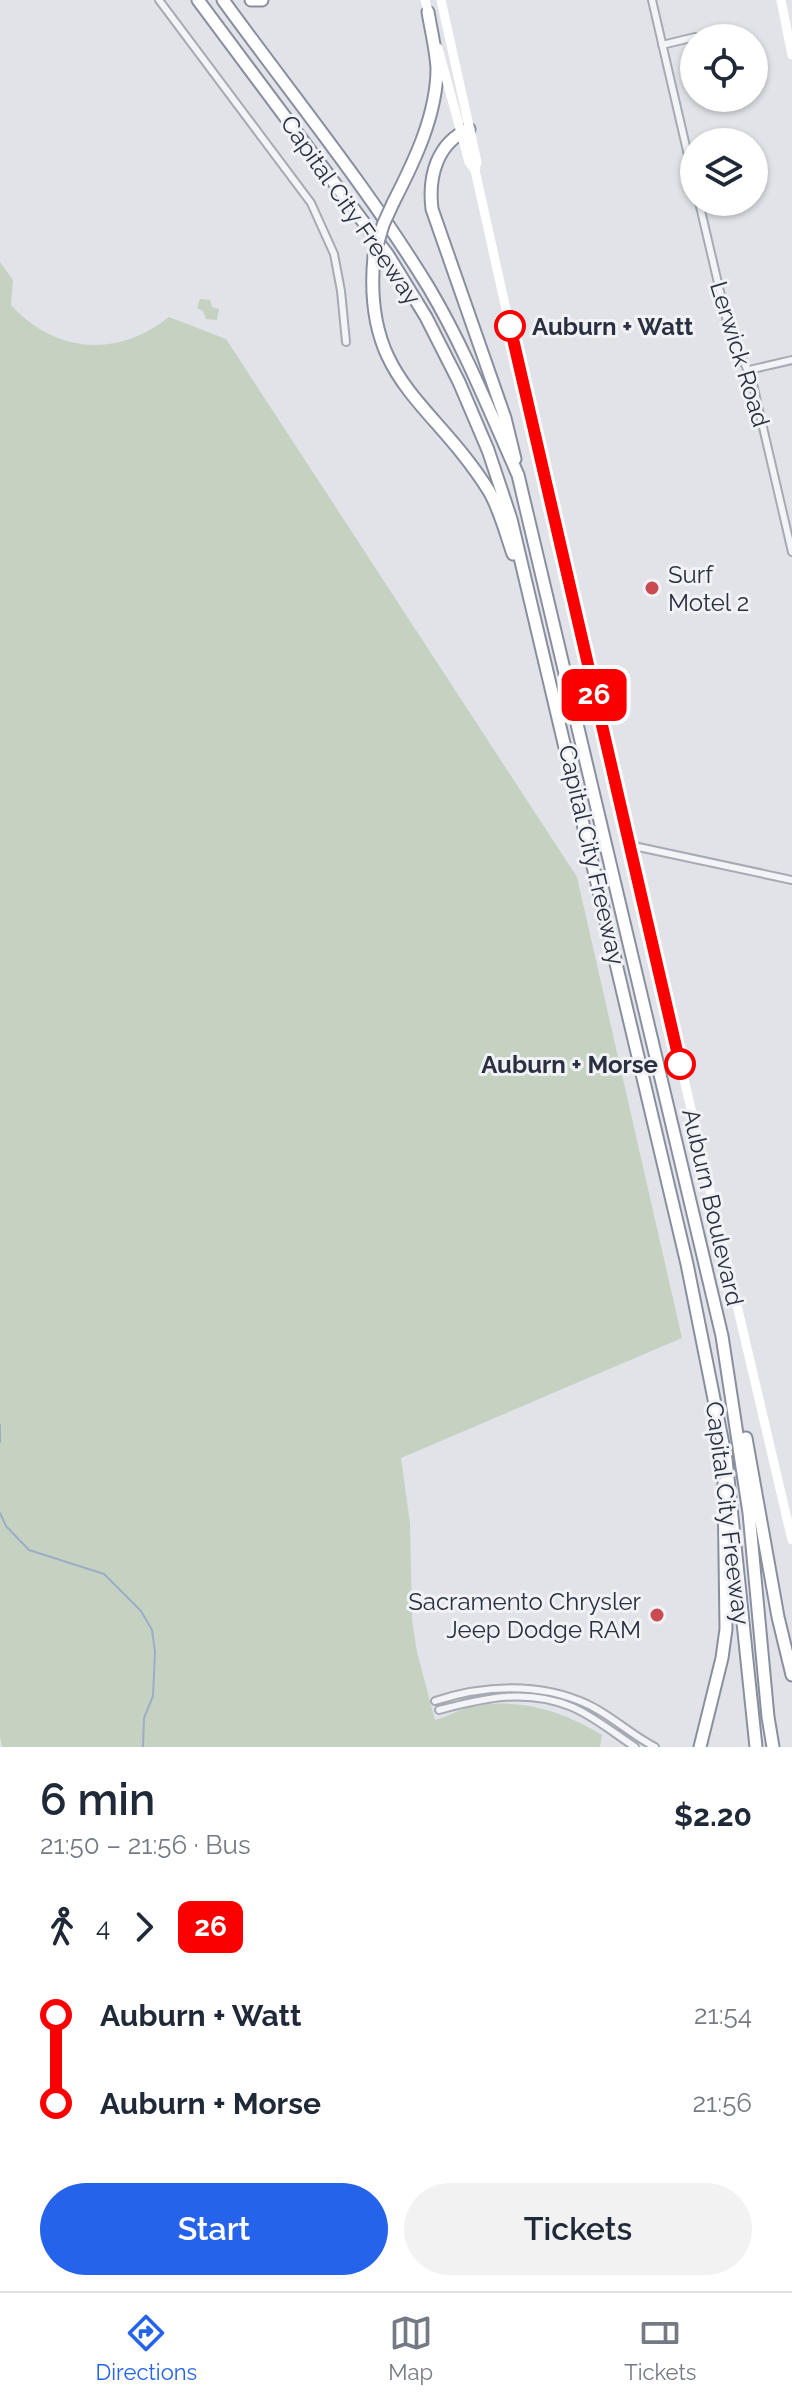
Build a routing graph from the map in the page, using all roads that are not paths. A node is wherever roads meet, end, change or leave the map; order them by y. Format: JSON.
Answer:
{"nodes":[{"id":1,"x":159,"y":0,"type":"edge"},
{"id":2,"x":191,"y":0,"type":"edge"},
{"id":3,"x":198,"y":0,"type":"edge"},
{"id":4,"x":223,"y":0,"type":"edge"},
{"id":5,"x":251,"y":0,"type":"edge"},
{"id":6,"x":262,"y":0,"type":"edge"},
{"id":7,"x":441,"y":0,"type":"edge"},
{"id":8,"x":652,"y":0,"type":"edge"},
{"id":9,"x":781,"y":0,"type":"edge"},
{"id":10,"x":427,"y":6,"type":"edge"},
{"id":11,"x":680,"y":41,"type":"edge"},
{"id":12,"x":229,"y":42,"type":"junction"},
{"id":13,"x":662,"y":45,"type":"junction"},
{"id":14,"x":792,"y":55,"type":"edge"},
{"id":15,"x":682,"y":128,"type":"edge"},
{"id":16,"x":465,"y":130,"type":"junction"},
{"id":17,"x":702,"y":216,"type":"edge"},
{"id":18,"x":346,"y":342,"type":"dead end"},
{"id":19,"x":792,"y":360,"type":"edge"},
{"id":20,"x":749,"y":370,"type":"junction"},
{"id":21,"x":518,"y":475,"type":"junction"},
{"id":22,"x":792,"y":552,"type":"edge"},
{"id":23,"x":539,"y":634,"type":"junction"},
{"id":24,"x":629,"y":845,"type":"junction"},
{"id":25,"x":792,"y":880,"type":"edge"},
{"id":26,"x":722,"y":1336,"type":"junction"},
{"id":27,"x":726,"y":1459,"type":"junction"},
{"id":28,"x":792,"y":1540,"type":"edge"},
{"id":29,"x":792,"y":1675,"type":"edge"},
{"id":30,"x":444,"y":1698,"type":"junction"},
{"id":31,"x":435,"y":1701,"type":"dead end"},
{"id":32,"x":448,"y":1708,"type":"junction"},
{"id":33,"x":439,"y":1710,"type":"dead end"},
{"id":34,"x":635,"y":1747,"type":"edge"},
{"id":35,"x":655,"y":1747,"type":"edge"},
{"id":36,"x":700,"y":1747,"type":"edge"},
{"id":37,"x":756,"y":1747,"type":"edge"},
{"id":38,"x":773,"y":1747,"type":"edge"}],
"edges":[{"from":1,"to":18,"type":"street"},
{"from":2,"to":12,"type":"highway"},
{"from":3,"to":12,"type":"highway","name":"Capital City Freeway"},
{"from":4,"to":21,"type":"highway","name":"Capital City Freeway"},
{"from":5,"to":6,"type":"highway"},
{"from":7,"to":16,"type":"main road","name":"Auburn Boulevard"},
{"from":8,"to":13,"type":"street"},
{"from":9,"to":14,"type":"main road"},
{"from":10,"to":16,"type":"main road","name":"Auburn Boulevard"},
{"from":10,"to":23,"type":"highway","bridge":true},
{"from":11,"to":13,"type":"street"},
{"from":12,"to":23,"type":"highway","name":"Capital City Freeway"},
{"from":13,"to":15,"type":"street"},
{"from":16,"to":21,"type":"highway"},
{"from":16,"to":24,"type":"main road","name":"Auburn Boulevard"},
{"from":17,"to":20,"type":"street","name":"Lerwick Road"},
{"from":19,"to":20,"type":"street"},
{"from":20,"to":22,"type":"street","name":"Lerwick Road"},
{"from":21,"to":26,"type":"highway","name":"Capital City Freeway"},
{"from":23,"to":27,"type":"highway","name":"Capital City Freeway"},
{"from":24,"to":25,"type":"street"},
{"from":24,"to":28,"type":"main road","name":"Auburn Boulevard"},
{"from":26,"to":29,"type":"highway"},
{"from":26,"to":38,"type":"highway","name":"Capital City Freeway"},
{"from":27,"to":36,"type":"highway"},
{"from":27,"to":37,"type":"highway","name":"Capital City Freeway"},
{"from":30,"to":31,"type":"street"},
{"from":30,"to":32,"type":"street"},
{"from":30,"to":35,"type":"street"},
{"from":32,"to":33,"type":"street"},
{"from":32,"to":34,"type":"street"}]}
